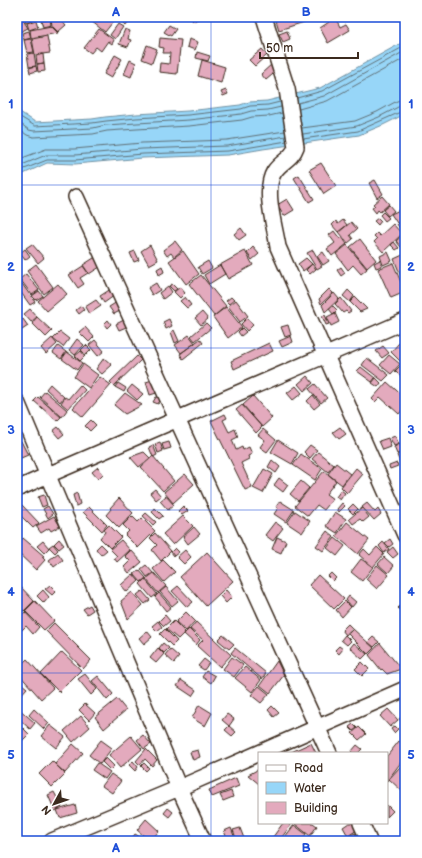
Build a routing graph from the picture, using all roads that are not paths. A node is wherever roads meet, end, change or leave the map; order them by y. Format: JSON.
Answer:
{"nodes":[{"id":1,"x":264,"y":17,"type":"edge"},
{"id":2,"x":76,"y":197,"type":"dead end"},
{"id":3,"x":405,"y":321,"type":"edge"},
{"id":4,"x":326,"y":355,"type":"junction"},
{"id":5,"x":17,"y":402,"type":"edge"},
{"id":6,"x":177,"y":420,"type":"junction"},
{"id":7,"x":48,"y":475,"type":"junction"},
{"id":8,"x":17,"y":489,"type":"edge"},
{"id":9,"x":405,"y":536,"type":"edge"},
{"id":10,"x":405,"y":689,"type":"edge"},
{"id":11,"x":317,"y":728,"type":"junction"},
{"id":12,"x":261,"y":752,"type":"edge"},
{"id":13,"x":329,"y":752,"type":"edge"},
{"id":14,"x":258,"y":753,"type":"edge"},
{"id":15,"x":179,"y":788,"type":"junction"},
{"id":16,"x":361,"y":824,"type":"edge"},
{"id":17,"x":53,"y":841,"type":"edge"},
{"id":18,"x":203,"y":841,"type":"edge"},
{"id":19,"x":369,"y":841,"type":"edge"}],
"edges":[{"from":1,"to":4,"type":"street"},
{"from":2,"to":6,"type":"street"},
{"from":3,"to":4,"type":"street"},
{"from":4,"to":6,"type":"street"},
{"from":4,"to":9,"type":"street"},
{"from":5,"to":7,"type":"street"},
{"from":6,"to":7,"type":"street"},
{"from":6,"to":11,"type":"street"},
{"from":7,"to":8,"type":"street"},
{"from":7,"to":15,"type":"street"},
{"from":10,"to":11,"type":"street"},
{"from":11,"to":12,"type":"street"},
{"from":11,"to":13,"type":"street"},
{"from":14,"to":15,"type":"street"},
{"from":15,"to":17,"type":"street"},
{"from":15,"to":18,"type":"street"},
{"from":16,"to":19,"type":"street"}]}
